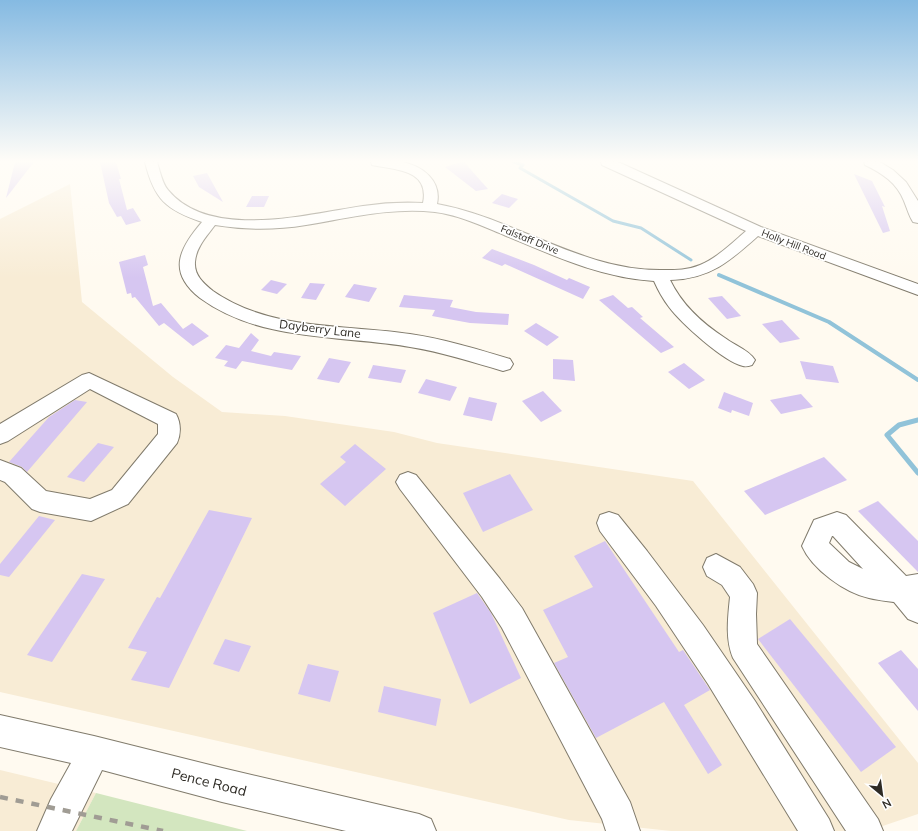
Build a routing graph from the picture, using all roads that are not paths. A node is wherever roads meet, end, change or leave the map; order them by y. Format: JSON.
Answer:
{"nodes":[{"id":1,"x":171,"y":201,"type":"edge"},
{"id":2,"x":430,"y":201,"type":"edge"},
{"id":3,"x":695,"y":201,"type":"edge"},
{"id":4,"x":911,"y":201,"type":"edge"},
{"id":5,"x":429,"y":208,"type":"junction"},
{"id":6,"x":918,"y":219,"type":"edge"},
{"id":7,"x":212,"y":220,"type":"junction"},
{"id":8,"x":756,"y":230,"type":"junction"},
{"id":9,"x":660,"y":276,"type":"junction"},
{"id":10,"x":917,"y":286,"type":"edge"},
{"id":11,"x":745,"y":360,"type":"dead end"},
{"id":12,"x":502,"y":364,"type":"dead end"},
{"id":13,"x":0,"y":435,"type":"edge"},
{"id":14,"x":0,"y":470,"type":"edge"},
{"id":15,"x":408,"y":482,"type":"dead end"},
{"id":16,"x":609,"y":523,"type":"dead end"},
{"id":17,"x":716,"y":567,"type":"dead end"},
{"id":18,"x":0,"y":731,"type":"edge"},
{"id":19,"x":94,"y":752,"type":"junction"},
{"id":20,"x":54,"y":831,"type":"edge"},
{"id":21,"x":419,"y":831,"type":"edge"},
{"id":22,"x":623,"y":831,"type":"edge"},
{"id":23,"x":817,"y":831,"type":"edge"},
{"id":24,"x":866,"y":831,"type":"edge"}],
"edges":[{"from":1,"to":7,"type":"street","name":"Falstaff Drive"},
{"from":2,"to":5,"type":"street"},
{"from":3,"to":8,"type":"street","name":"Holly Hill Road"},
{"from":4,"to":6,"type":"street"},
{"from":5,"to":7,"type":"street","name":"Falstaff Drive"},
{"from":5,"to":9,"type":"street","name":"Falstaff Drive"},
{"from":7,"to":12,"type":"street","name":"Dayberry Lane"},
{"from":8,"to":9,"type":"street","name":"Falstaff Drive"},
{"from":8,"to":10,"type":"street","name":"Holly Hill Road"},
{"from":9,"to":11,"type":"street"},
{"from":13,"to":14,"type":"street"},
{"from":15,"to":22,"type":"street"},
{"from":16,"to":23,"type":"street"},
{"from":17,"to":24,"type":"street"},
{"from":18,"to":19,"type":"street","name":"Pence Road"},
{"from":19,"to":20,"type":"street"},
{"from":19,"to":21,"type":"street","name":"Pence Road"}]}
